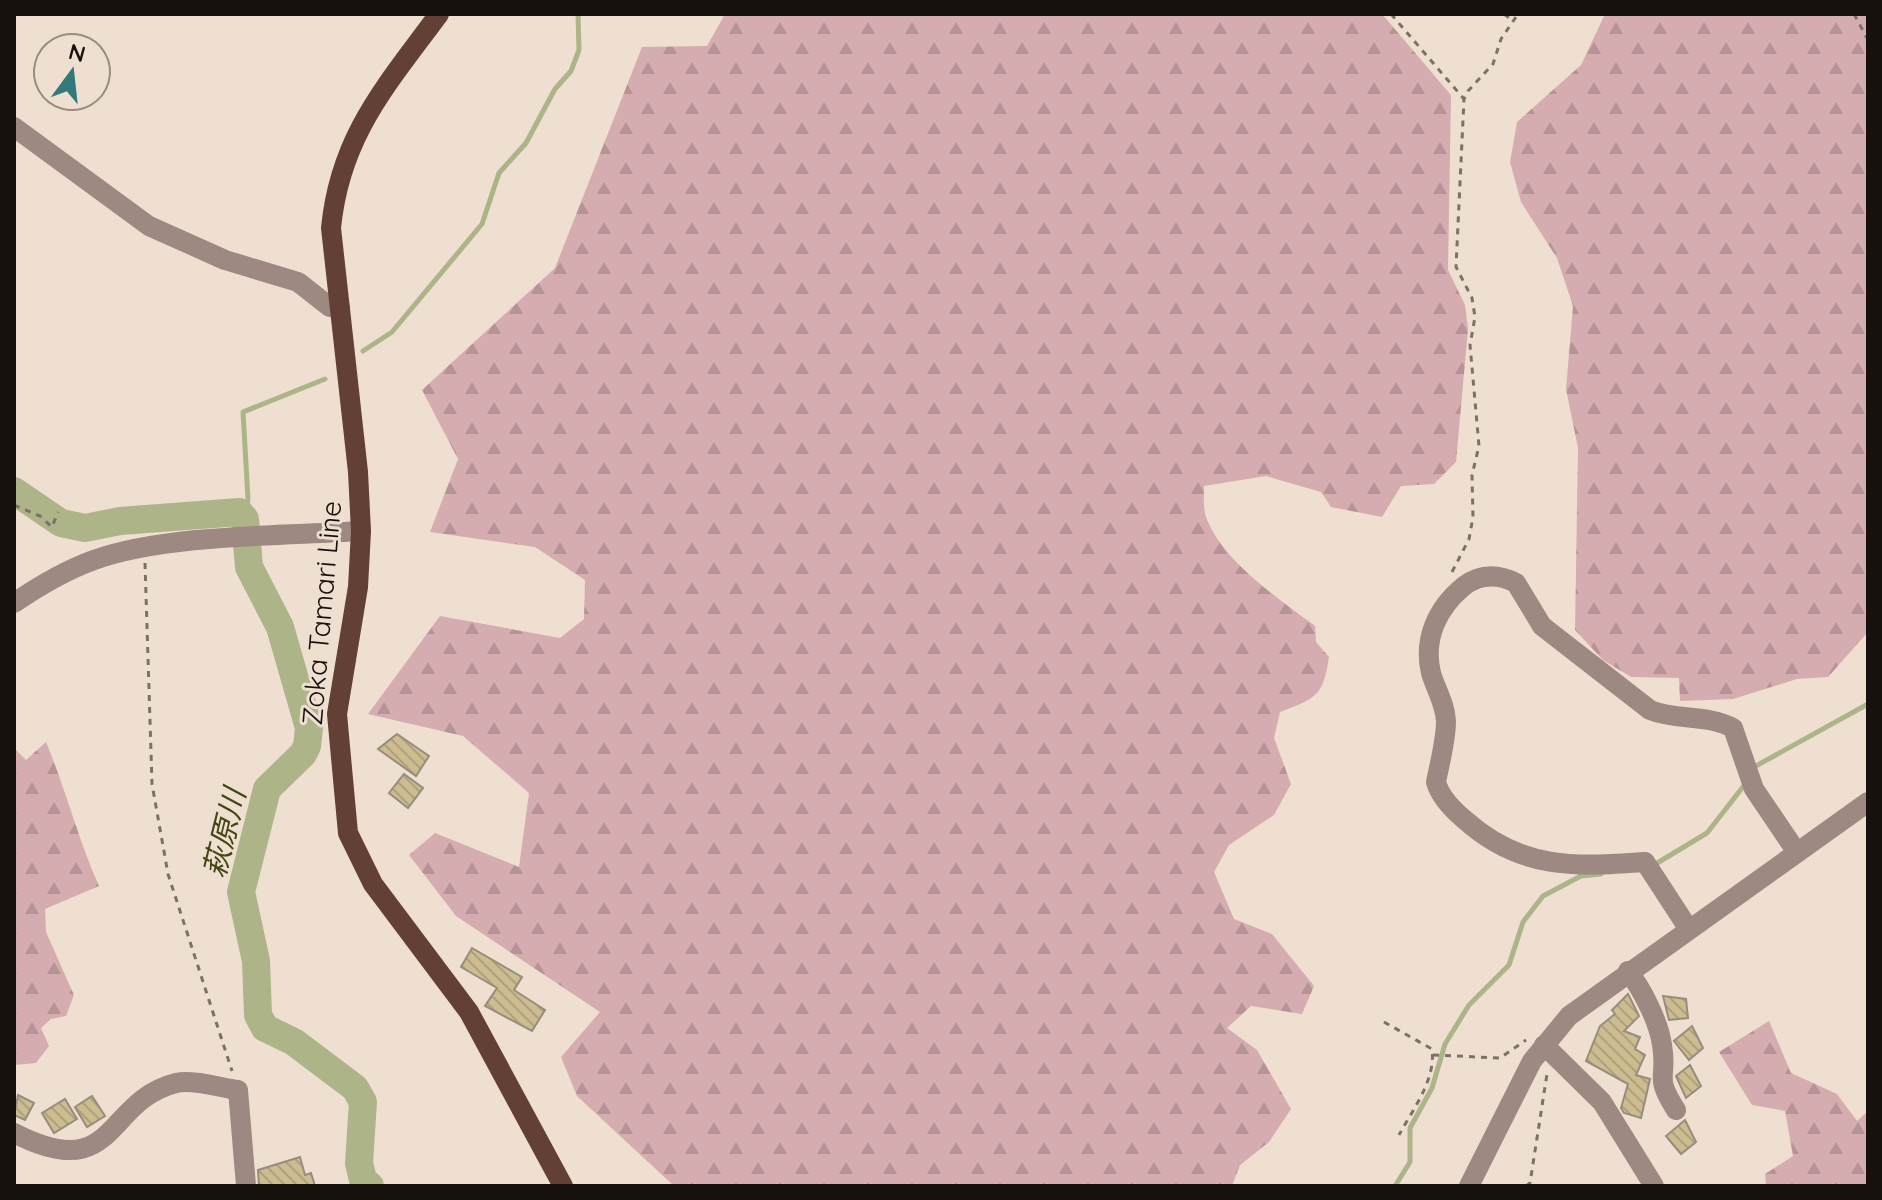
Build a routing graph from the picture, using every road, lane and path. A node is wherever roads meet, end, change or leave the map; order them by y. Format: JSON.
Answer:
{"nodes":[{"id":1,"x":439,"y":14,"type":"edge"},
{"id":2,"x":1391,"y":14,"type":"edge"},
{"id":3,"x":1504,"y":14,"type":"edge"},
{"id":4,"x":1518,"y":14,"type":"edge"},
{"id":5,"x":1854,"y":14,"type":"edge"},
{"id":6,"x":1513,"y":21,"type":"junction"},
{"id":7,"x":1868,"y":40,"type":"edge"},
{"id":8,"x":1464,"y":99,"type":"junction"},
{"id":9,"x":14,"y":127,"type":"edge"},
{"id":10,"x":340,"y":307,"type":"junction"},
{"id":11,"x":14,"y":505,"type":"edge"},
{"id":12,"x":58,"y":512,"type":"dead end"},
{"id":13,"x":361,"y":531,"type":"junction"},
{"id":14,"x":143,"y":548,"type":"junction"},
{"id":15,"x":1456,"y":592,"type":"junction"},
{"id":16,"x":14,"y":603,"type":"edge"},
{"id":17,"x":1868,"y":802,"type":"edge"},
{"id":18,"x":1796,"y":851,"type":"junction"},
{"id":19,"x":1688,"y":928,"type":"junction"},
{"id":20,"x":1628,"y":971,"type":"junction"},
{"id":21,"x":1384,"y":1022,"type":"dead end"},
{"id":22,"x":1544,"y":1045,"type":"junction"},
{"id":23,"x":1433,"y":1055,"type":"junction"},
{"id":24,"x":1561,"y":1061,"type":"junction"},
{"id":25,"x":238,"y":1090,"type":"junction"},
{"id":26,"x":1676,"y":1110,"type":"dead end"},
{"id":27,"x":14,"y":1133,"type":"edge"},
{"id":28,"x":1399,"y":1135,"type":"dead end"},
{"id":29,"x":246,"y":1186,"type":"edge"},
{"id":30,"x":563,"y":1186,"type":"edge"},
{"id":31,"x":1469,"y":1186,"type":"edge"},
{"id":32,"x":1526,"y":1186,"type":"edge"},
{"id":33,"x":1654,"y":1186,"type":"edge"}],
"edges":[{"from":1,"to":10,"type":"main road","name":"Zoka Tamari Line"},
{"from":2,"to":8,"type":"path"},
{"from":3,"to":6,"type":"path"},
{"from":4,"to":6,"type":"path"},
{"from":5,"to":7,"type":"path"},
{"from":6,"to":8,"type":"path"},
{"from":8,"to":15,"type":"path"},
{"from":9,"to":10,"type":"street"},
{"from":10,"to":13,"type":"main road","name":"Zoka Tamari Line"},
{"from":11,"to":12,"type":"path"},
{"from":13,"to":14,"type":"street"},
{"from":13,"to":30,"type":"main road","name":"Zoka Tamari Line"},
{"from":14,"to":16,"type":"street"},
{"from":14,"to":25,"type":"path"},
{"from":15,"to":18,"type":"street"},
{"from":15,"to":19,"type":"street"},
{"from":17,"to":18,"type":"street"},
{"from":18,"to":19,"type":"street"},
{"from":19,"to":20,"type":"street"},
{"from":20,"to":22,"type":"street"},
{"from":20,"to":26,"type":"street"},
{"from":21,"to":23,"type":"path"},
{"from":22,"to":23,"type":"path"},
{"from":22,"to":24,"type":"street"},
{"from":22,"to":31,"type":"street"},
{"from":23,"to":28,"type":"path"},
{"from":24,"to":32,"type":"path"},
{"from":24,"to":33,"type":"street"},
{"from":25,"to":27,"type":"street"},
{"from":25,"to":29,"type":"street"}]}
